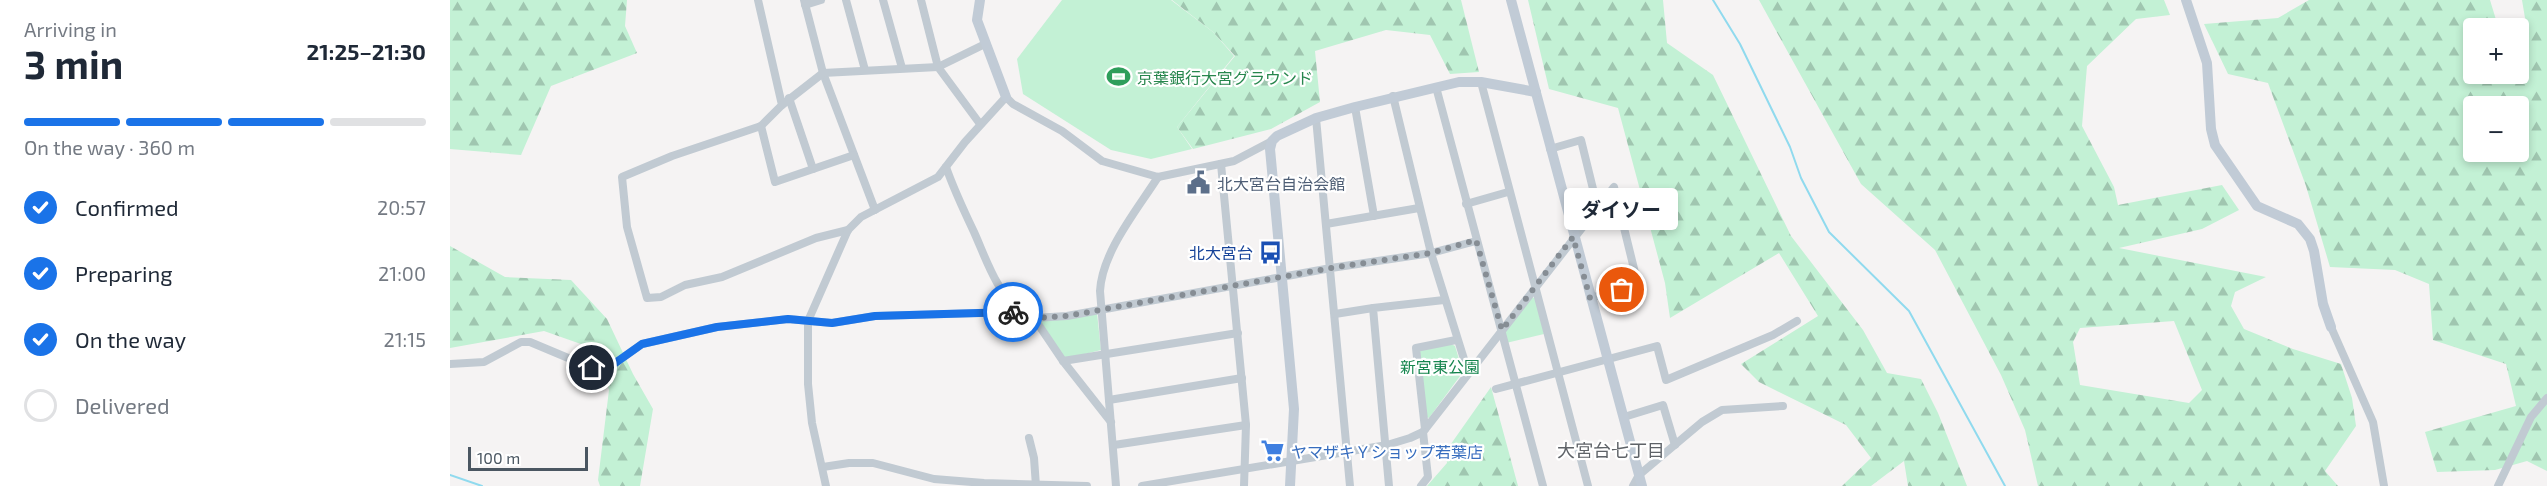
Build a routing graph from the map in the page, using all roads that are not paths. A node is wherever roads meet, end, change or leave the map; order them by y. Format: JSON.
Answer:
{"nodes":[{"id":1,"x":758,"y":0,"type":"edge"},
{"id":2,"x":821,"y":0,"type":"edge"},
{"id":3,"x":846,"y":0,"type":"edge"},
{"id":4,"x":883,"y":0,"type":"edge"},
{"id":5,"x":921,"y":0,"type":"edge"},
{"id":6,"x":980,"y":0,"type":"edge"},
{"id":7,"x":1511,"y":0,"type":"edge"},
{"id":8,"x":2186,"y":0,"type":"edge"},
{"id":9,"x":804,"y":2,"type":"edge"},
{"id":10,"x":986,"y":44,"type":"junction"},
{"id":11,"x":938,"y":67,"type":"junction"},
{"id":12,"x":902,"y":68,"type":"junction"},
{"id":13,"x":865,"y":70,"type":"junction"},
{"id":14,"x":823,"y":73,"type":"junction"},
{"id":15,"x":1481,"y":82,"type":"junction"},
{"id":16,"x":1436,"y":87,"type":"junction"},
{"id":17,"x":1536,"y":92,"type":"junction"},
{"id":18,"x":1393,"y":96,"type":"junction"},
{"id":19,"x":1006,"y":97,"type":"junction"},
{"id":20,"x":789,"y":98,"type":"junction"},
{"id":21,"x":782,"y":105,"type":"junction"},
{"id":22,"x":1355,"y":107,"type":"junction"},
{"id":23,"x":1316,"y":118,"type":"junction"},
{"id":24,"x":980,"y":124,"type":"junction"},
{"id":25,"x":761,"y":126,"type":"junction"},
{"id":26,"x":1272,"y":141,"type":"junction"},
{"id":27,"x":1550,"y":149,"type":"junction"},
{"id":28,"x":854,"y":155,"type":"junction"},
{"id":29,"x":1221,"y":164,"type":"junction"},
{"id":30,"x":946,"y":167,"type":"junction"},
{"id":31,"x":813,"y":169,"type":"junction"},
{"id":32,"x":1158,"y":177,"type":"junction"},
{"id":33,"x":1508,"y":192,"type":"junction"},
{"id":34,"x":1601,"y":201,"type":"junction"},
{"id":35,"x":1467,"y":204,"type":"junction"},
{"id":36,"x":1419,"y":208,"type":"junction"},
{"id":37,"x":875,"y":210,"type":"junction"},
{"id":38,"x":1374,"y":216,"type":"junction"},
{"id":39,"x":1326,"y":224,"type":"junction"},
{"id":40,"x":848,"y":230,"type":"junction"},
{"id":41,"x":1573,"y":237,"type":"junction"},
{"id":42,"x":1476,"y":240,"type":"junction"},
{"id":43,"x":1431,"y":253,"type":"junction"},
{"id":44,"x":1331,"y":268,"type":"junction"},
{"id":45,"x":1283,"y":278,"type":"junction"},
{"id":46,"x":1233,"y":287,"type":"junction"},
{"id":47,"x":1534,"y":287,"type":"junction"},
{"id":48,"x":1590,"y":298,"type":"junction"},
{"id":49,"x":1444,"y":300,"type":"junction"},
{"id":50,"x":1373,"y":308,"type":"junction"},
{"id":51,"x":1102,"y":310,"type":"junction"},
{"id":52,"x":1022,"y":312,"type":"junction"},
{"id":53,"x":1335,"y":314,"type":"junction"},
{"id":54,"x":1034,"y":318,"type":"junction"},
{"id":55,"x":808,"y":321,"type":"junction"},
{"id":56,"x":1797,"y":321,"type":"dead end"},
{"id":57,"x":2331,"y":327,"type":"joint"},
{"id":58,"x":1502,"y":330,"type":"junction"},
{"id":59,"x":1238,"y":333,"type":"junction"},
{"id":60,"x":1456,"y":340,"type":"junction"},
{"id":61,"x":1105,"y":355,"type":"junction"},
{"id":62,"x":1607,"y":358,"type":"junction"},
{"id":63,"x":1063,"y":361,"type":"junction"},
{"id":64,"x":450,"y":364,"type":"edge"},
{"id":65,"x":1468,"y":372,"type":"junction"},
{"id":66,"x":1556,"y":372,"type":"junction"},
{"id":67,"x":1242,"y":378,"type":"junction"},
{"id":68,"x":1515,"y":384,"type":"junction"},
{"id":69,"x":1496,"y":388,"type":"dead end"},
{"id":70,"x":2547,"y":398,"type":"edge"},
{"id":71,"x":1109,"y":400,"type":"junction"},
{"id":72,"x":1783,"y":406,"type":"dead end"},
{"id":73,"x":1624,"y":417,"type":"junction"},
{"id":74,"x":1112,"y":423,"type":"junction"},
{"id":75,"x":1246,"y":425,"type":"junction"},
{"id":76,"x":1424,"y":430,"type":"junction"},
{"id":77,"x":1029,"y":438,"type":"dead end"},
{"id":78,"x":1114,"y":445,"type":"junction"},
{"id":79,"x":1387,"y":445,"type":"junction"},
{"id":80,"x":1675,"y":445,"type":"junction"},
{"id":81,"x":1348,"y":450,"type":"junction"},
{"id":82,"x":1292,"y":462,"type":"junction"},
{"id":83,"x":823,"y":467,"type":"junction"},
{"id":84,"x":1246,"y":469,"type":"junction"},
{"id":85,"x":1641,"y":480,"type":"edge"},
{"id":86,"x":1036,"y":484,"type":"edge"},
{"id":87,"x":984,"y":485,"type":"edge"},
{"id":88,"x":1015,"y":485,"type":"edge"},
{"id":89,"x":1075,"y":485,"type":"edge"},
{"id":90,"x":826,"y":486,"type":"edge"},
{"id":91,"x":1087,"y":486,"type":"edge"},
{"id":92,"x":1116,"y":486,"type":"edge"},
{"id":93,"x":1142,"y":486,"type":"edge"},
{"id":94,"x":1245,"y":486,"type":"edge"},
{"id":95,"x":1290,"y":486,"type":"edge"},
{"id":96,"x":1350,"y":486,"type":"edge"},
{"id":97,"x":1389,"y":486,"type":"edge"},
{"id":98,"x":1421,"y":486,"type":"edge"},
{"id":99,"x":1543,"y":486,"type":"edge"},
{"id":100,"x":1588,"y":486,"type":"edge"},
{"id":101,"x":1633,"y":486,"type":"edge"},
{"id":102,"x":2384,"y":486,"type":"edge"},
{"id":103,"x":2498,"y":486,"type":"edge"}],
"edges":[{"from":1,"to":21,"type":"street"},
{"from":2,"to":9,"type":"street"},
{"from":3,"to":13,"type":"street"},
{"from":4,"to":12,"type":"street"},
{"from":5,"to":11,"type":"street"},
{"from":6,"to":10,"type":"street"},
{"from":7,"to":17,"type":"street"},
{"from":8,"to":57,"type":"street"},
{"from":9,"to":14,"type":"street"},
{"from":10,"to":11,"type":"street"},
{"from":10,"to":19,"type":"street"},
{"from":11,"to":12,"type":"street"},
{"from":11,"to":24,"type":"street"},
{"from":12,"to":13,"type":"street"},
{"from":13,"to":14,"type":"street"},
{"from":14,"to":20,"type":"street"},
{"from":14,"to":28,"type":"street"},
{"from":15,"to":16,"type":"street"},
{"from":15,"to":17,"type":"street"},
{"from":15,"to":33,"type":"street"},
{"from":16,"to":18,"type":"street"},
{"from":16,"to":35,"type":"street"},
{"from":17,"to":27,"type":"street"},
{"from":18,"to":22,"type":"street"},
{"from":18,"to":36,"type":"street"},
{"from":19,"to":24,"type":"street"},
{"from":19,"to":32,"type":"street"},
{"from":20,"to":21,"type":"street"},
{"from":20,"to":31,"type":"street"},
{"from":21,"to":25,"type":"street"},
{"from":22,"to":23,"type":"street"},
{"from":22,"to":38,"type":"street"},
{"from":23,"to":26,"type":"street"},
{"from":23,"to":39,"type":"street"},
{"from":24,"to":30,"type":"street"},
{"from":25,"to":31,"type":"street"},
{"from":25,"to":40,"type":"street"},
{"from":26,"to":29,"type":"street"},
{"from":26,"to":45,"type":"street"},
{"from":27,"to":34,"type":"street"},
{"from":27,"to":41,"type":"street"},
{"from":28,"to":31,"type":"street"},
{"from":28,"to":37,"type":"street"},
{"from":29,"to":32,"type":"street"},
{"from":29,"to":46,"type":"street"},
{"from":30,"to":37,"type":"street"},
{"from":30,"to":52,"type":"street"},
{"from":32,"to":51,"type":"street"},
{"from":33,"to":35,"type":"street"},
{"from":33,"to":47,"type":"street"},
{"from":34,"to":41,"type":"street"},
{"from":34,"to":48,"type":"street"},
{"from":35,"to":42,"type":"street"},
{"from":36,"to":38,"type":"street"},
{"from":36,"to":43,"type":"street"},
{"from":37,"to":40,"type":"street"},
{"from":38,"to":39,"type":"street"},
{"from":39,"to":44,"type":"street"},
{"from":40,"to":55,"type":"street"},
{"from":41,"to":47,"type":"street"},
{"from":41,"to":48,"type":"street"},
{"from":42,"to":43,"type":"street"},
{"from":42,"to":58,"type":"street"},
{"from":43,"to":44,"type":"street"},
{"from":43,"to":49,"type":"street"},
{"from":44,"to":45,"type":"street"},
{"from":44,"to":53,"type":"street"},
{"from":45,"to":46,"type":"street"},
{"from":45,"to":82,"type":"street"},
{"from":46,"to":51,"type":"street"},
{"from":46,"to":59,"type":"street"},
{"from":47,"to":58,"type":"street"},
{"from":47,"to":66,"type":"street"},
{"from":48,"to":62,"type":"street"},
{"from":49,"to":50,"type":"street"},
{"from":49,"to":60,"type":"street"},
{"from":50,"to":53,"type":"street"},
{"from":50,"to":79,"type":"street"},
{"from":51,"to":54,"type":"street"},
{"from":51,"to":61,"type":"street"},
{"from":52,"to":54,"type":"street"},
{"from":52,"to":55,"type":"street"},
{"from":53,"to":81,"type":"street"},
{"from":54,"to":63,"type":"street"},
{"from":55,"to":64,"type":"street"},
{"from":55,"to":83,"type":"street"},
{"from":56,"to":62,"type":"street"},
{"from":57,"to":102,"type":"street"},
{"from":58,"to":65,"type":"street"},
{"from":58,"to":68,"type":"street"},
{"from":59,"to":61,"type":"street"},
{"from":59,"to":67,"type":"street"},
{"from":60,"to":65,"type":"street"},
{"from":60,"to":76,"type":"street"},
{"from":61,"to":63,"type":"street"},
{"from":61,"to":71,"type":"street"},
{"from":62,"to":66,"type":"street"},
{"from":62,"to":73,"type":"street"},
{"from":63,"to":74,"type":"street"},
{"from":65,"to":76,"type":"street"},
{"from":66,"to":68,"type":"street"},
{"from":66,"to":100,"type":"street"},
{"from":67,"to":71,"type":"street"},
{"from":67,"to":75,"type":"street"},
{"from":68,"to":69,"type":"street"},
{"from":68,"to":99,"type":"street"},
{"from":70,"to":103,"type":"street"},
{"from":71,"to":74,"type":"street"},
{"from":72,"to":80,"type":"street"},
{"from":73,"to":80,"type":"street"},
{"from":73,"to":85,"type":"street"},
{"from":74,"to":78,"type":"street"},
{"from":75,"to":78,"type":"street"},
{"from":75,"to":84,"type":"street"},
{"from":76,"to":79,"type":"street"},
{"from":76,"to":98,"type":"street"},
{"from":77,"to":86,"type":"street"},
{"from":78,"to":92,"type":"street"},
{"from":79,"to":81,"type":"street"},
{"from":79,"to":97,"type":"street"},
{"from":80,"to":85,"type":"street"},
{"from":81,"to":82,"type":"street"},
{"from":81,"to":96,"type":"street"},
{"from":82,"to":84,"type":"street"},
{"from":82,"to":95,"type":"street"},
{"from":83,"to":87,"type":"street"},
{"from":83,"to":90,"type":"street"},
{"from":84,"to":93,"type":"street"},
{"from":84,"to":94,"type":"street"},
{"from":85,"to":101,"type":"street"},
{"from":86,"to":88,"type":"street"},
{"from":86,"to":89,"type":"street"},
{"from":87,"to":88,"type":"street"},
{"from":89,"to":91,"type":"street"}]}
